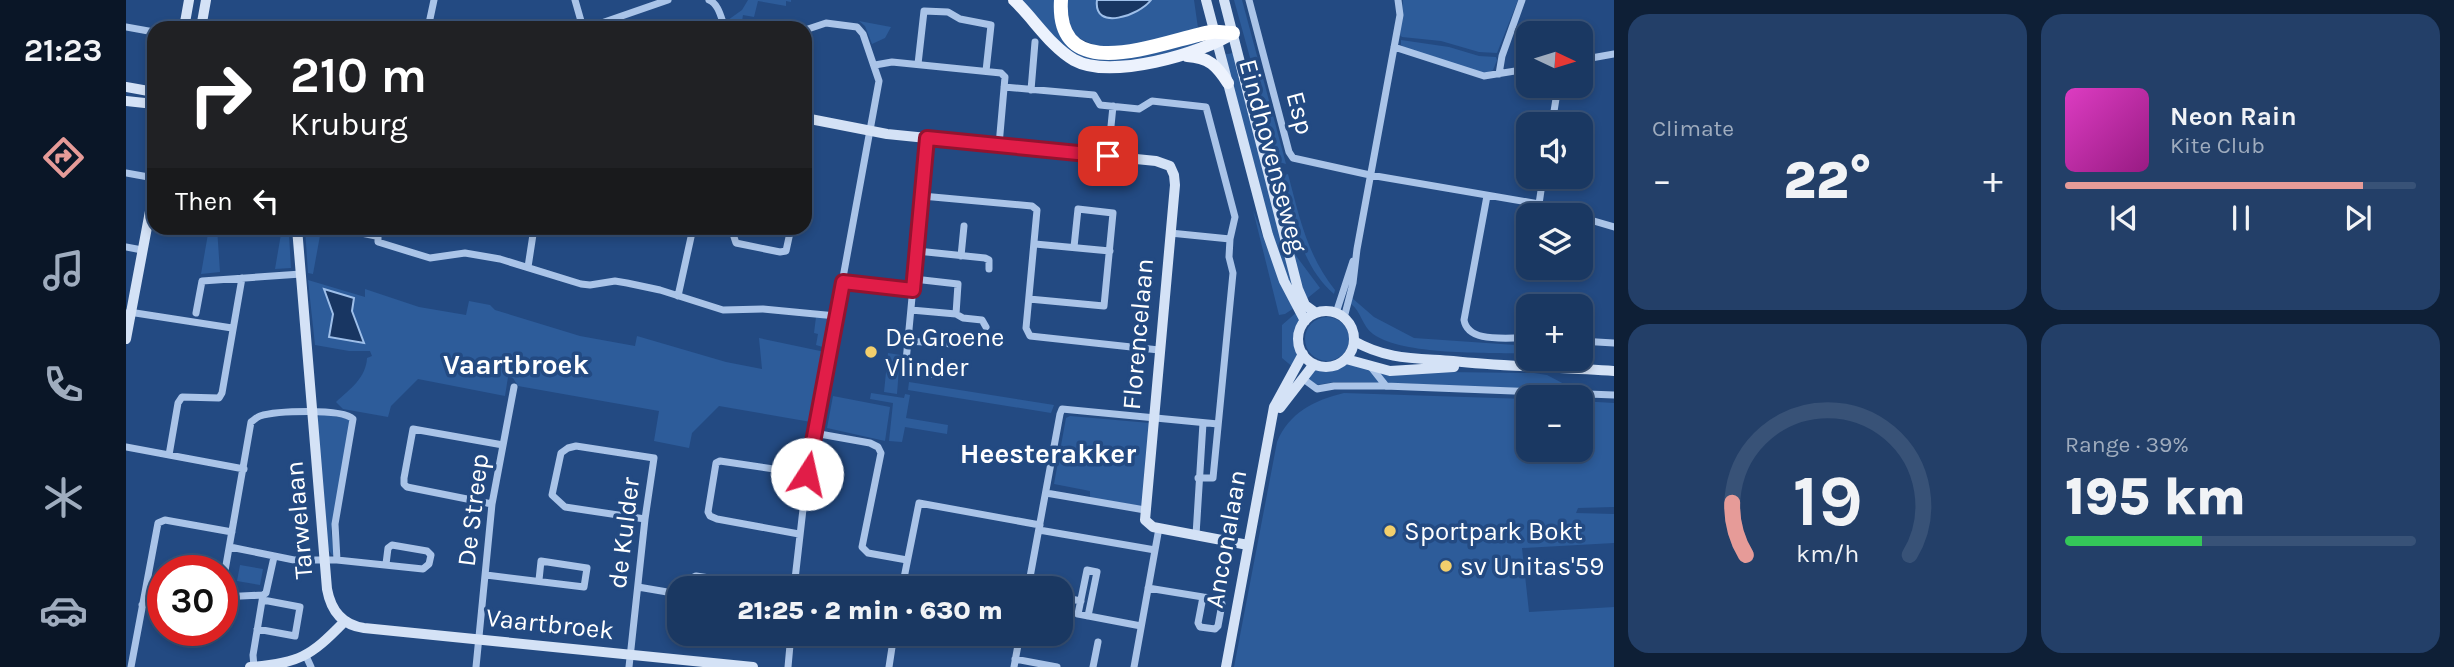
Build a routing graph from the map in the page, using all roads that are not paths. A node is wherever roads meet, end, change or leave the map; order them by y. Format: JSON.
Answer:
{"nodes":[{"id":1,"x":189,"y":0,"type":"edge"},
{"id":2,"x":206,"y":0,"type":"edge"},
{"id":3,"x":434,"y":0,"type":"edge"},
{"id":4,"x":440,"y":0,"type":"edge"},
{"id":5,"x":575,"y":0,"type":"edge"},
{"id":6,"x":668,"y":0,"type":"edge"},
{"id":7,"x":709,"y":0,"type":"edge"},
{"id":8,"x":1014,"y":0,"type":"edge"},
{"id":9,"x":1061,"y":0,"type":"edge"},
{"id":10,"x":1206,"y":0,"type":"edge"},
{"id":11,"x":1224,"y":0,"type":"edge"},
{"id":12,"x":1249,"y":0,"type":"edge"},
{"id":13,"x":1398,"y":0,"type":"edge"},
{"id":14,"x":1522,"y":0,"type":"edge"},
{"id":15,"x":185,"y":21,"type":"edge"},
{"id":16,"x":202,"y":21,"type":"edge"},
{"id":17,"x":430,"y":21,"type":"edge"},
{"id":18,"x":582,"y":21,"type":"edge"},
{"id":19,"x":606,"y":21,"type":"edge"},
{"id":20,"x":722,"y":21,"type":"edge"},
{"id":21,"x":126,"y":27,"type":"edge"},
{"id":22,"x":812,"y":28,"type":"edge"},
{"id":23,"x":147,"y":31,"type":"edge"},
{"id":24,"x":1233,"y":33,"type":"junction"},
{"id":25,"x":1216,"y":38,"type":"junction"},
{"id":26,"x":1035,"y":42,"type":"dead end"},
{"id":27,"x":1394,"y":47,"type":"junction"},
{"id":28,"x":1614,"y":54,"type":"edge"},
{"id":29,"x":1180,"y":55,"type":"junction"},
{"id":30,"x":1593,"y":58,"type":"edge"},
{"id":31,"x":919,"y":64,"type":"junction"},
{"id":32,"x":875,"y":65,"type":"junction"},
{"id":33,"x":986,"y":71,"type":"junction"},
{"id":34,"x":1516,"y":71,"type":"edge"},
{"id":35,"x":1499,"y":74,"type":"junction"},
{"id":36,"x":1228,"y":83,"type":"junction"},
{"id":37,"x":126,"y":87,"type":"edge"},
{"id":38,"x":1004,"y":87,"type":"junction"},
{"id":39,"x":1031,"y":90,"type":"junction"},
{"id":40,"x":147,"y":91,"type":"edge"},
{"id":41,"x":126,"y":101,"type":"edge"},
{"id":42,"x":147,"y":103,"type":"edge"},
{"id":43,"x":1113,"y":106,"type":"junction"},
{"id":44,"x":812,"y":119,"type":"edge"},
{"id":45,"x":871,"y":131,"type":"junction"},
{"id":46,"x":927,"y":138,"type":"junction"},
{"id":47,"x":999,"y":145,"type":"junction"},
{"id":48,"x":1108,"y":156,"type":"junction"},
{"id":49,"x":126,"y":173,"type":"edge"},
{"id":50,"x":1370,"y":175,"type":"junction"},
{"id":51,"x":147,"y":177,"type":"edge"},
{"id":52,"x":922,"y":196,"type":"junction"},
{"id":53,"x":1487,"y":196,"type":"junction"},
{"id":54,"x":1532,"y":203,"type":"edge"},
{"id":55,"x":1593,"y":221,"type":"edge"},
{"id":56,"x":964,"y":226,"type":"dead end"},
{"id":57,"x":1614,"y":227,"type":"edge"},
{"id":58,"x":147,"y":230,"type":"edge"},
{"id":59,"x":1170,"y":233,"type":"junction"},
{"id":60,"x":298,"y":235,"type":"edge"},
{"id":61,"x":377,"y":235,"type":"edge"},
{"id":62,"x":533,"y":235,"type":"edge"},
{"id":63,"x":691,"y":235,"type":"edge"},
{"id":64,"x":734,"y":235,"type":"edge"},
{"id":65,"x":789,"y":235,"type":"edge"},
{"id":66,"x":1230,"y":239,"type":"junction"},
{"id":67,"x":1035,"y":244,"type":"junction"},
{"id":68,"x":126,"y":247,"type":"edge"},
{"id":69,"x":1074,"y":247,"type":"junction"},
{"id":70,"x":142,"y":250,"type":"junction"},
{"id":71,"x":917,"y":251,"type":"junction"},
{"id":72,"x":1110,"y":251,"type":"junction"},
{"id":73,"x":961,"y":256,"type":"junction"},
{"id":74,"x":528,"y":267,"type":"junction"},
{"id":75,"x":989,"y":269,"type":"dead end"},
{"id":76,"x":301,"y":274,"type":"junction"},
{"id":77,"x":242,"y":278,"type":"junction"},
{"id":78,"x":914,"y":279,"type":"junction"},
{"id":79,"x":843,"y":282,"type":"junction"},
{"id":80,"x":913,"y":290,"type":"junction"},
{"id":81,"x":678,"y":296,"type":"junction"},
{"id":82,"x":1029,"y":299,"type":"junction"},
{"id":83,"x":911,"y":310,"type":"junction"},
{"id":84,"x":128,"y":312,"type":"edge"},
{"id":85,"x":196,"y":313,"type":"dead end"},
{"id":86,"x":1316,"y":313,"type":"junction"},
{"id":87,"x":956,"y":314,"type":"junction"},
{"id":88,"x":1340,"y":315,"type":"junction"},
{"id":89,"x":836,"y":316,"type":"junction"},
{"id":90,"x":1305,"y":321,"type":"junction"},
{"id":91,"x":986,"y":327,"type":"dead end"},
{"id":92,"x":232,"y":328,"type":"junction"},
{"id":93,"x":1516,"y":338,"type":"edge"},
{"id":94,"x":126,"y":340,"type":"edge"},
{"id":95,"x":908,"y":341,"type":"junction"},
{"id":96,"x":1354,"y":341,"type":"junction"},
{"id":97,"x":1593,"y":342,"type":"edge"},
{"id":98,"x":1614,"y":343,"type":"edge"},
{"id":99,"x":954,"y":345,"type":"dead end"},
{"id":100,"x":1159,"y":350,"type":"junction"},
{"id":101,"x":1303,"y":354,"type":"junction"},
{"id":102,"x":1346,"y":359,"type":"junction"},
{"id":103,"x":1314,"y":364,"type":"junction"},
{"id":104,"x":1470,"y":364,"type":"junction"},
{"id":105,"x":1516,"y":366,"type":"edge"},
{"id":106,"x":1370,"y":367,"type":"junction"},
{"id":107,"x":1593,"y":370,"type":"edge"},
{"id":108,"x":1548,"y":371,"type":"edge"},
{"id":109,"x":1614,"y":371,"type":"edge"},
{"id":110,"x":938,"y":375,"type":"dead end"},
{"id":111,"x":1561,"y":376,"type":"dead end"},
{"id":112,"x":1302,"y":378,"type":"junction"},
{"id":113,"x":1386,"y":386,"type":"junction"},
{"id":114,"x":514,"y":387,"type":"dead end"},
{"id":115,"x":1614,"y":395,"type":"edge"},
{"id":116,"x":313,"y":411,"type":"junction"},
{"id":117,"x":1154,"y":418,"type":"junction"},
{"id":118,"x":1272,"y":419,"type":"junction"},
{"id":119,"x":1203,"y":423,"type":"junction"},
{"id":120,"x":1218,"y":424,"type":"junction"},
{"id":121,"x":814,"y":433,"type":"junction"},
{"id":122,"x":503,"y":445,"type":"junction"},
{"id":123,"x":126,"y":447,"type":"edge"},
{"id":124,"x":169,"y":455,"type":"junction"},
{"id":125,"x":244,"y":469,"type":"junction"},
{"id":126,"x":807,"y":474,"type":"junction"},
{"id":127,"x":1198,"y":478,"type":"junction"},
{"id":128,"x":1046,"y":493,"type":"junction"},
{"id":129,"x":492,"y":504,"type":"junction"},
{"id":130,"x":1146,"y":510,"type":"junction"},
{"id":131,"x":645,"y":519,"type":"junction"},
{"id":132,"x":1039,"y":528,"type":"junction"},
{"id":133,"x":1159,"y":528,"type":"junction"},
{"id":134,"x":232,"y":532,"type":"junction"},
{"id":135,"x":799,"y":534,"type":"junction"},
{"id":136,"x":1196,"y":535,"type":"junction"},
{"id":137,"x":1248,"y":545,"type":"junction"},
{"id":138,"x":230,"y":547,"type":"junction"},
{"id":139,"x":1155,"y":550,"type":"junction"},
{"id":140,"x":228,"y":555,"type":"edge"},
{"id":141,"x":274,"y":556,"type":"junction"},
{"id":142,"x":331,"y":560,"type":"junction"},
{"id":143,"x":907,"y":560,"type":"junction"},
{"id":144,"x":386,"y":564,"type":"junction"},
{"id":145,"x":486,"y":575,"type":"junction"},
{"id":146,"x":795,"y":576,"type":"edge"},
{"id":147,"x":904,"y":576,"type":"edge"},
{"id":148,"x":1030,"y":576,"type":"edge"},
{"id":149,"x":539,"y":580,"type":"junction"},
{"id":150,"x":638,"y":587,"type":"junction"},
{"id":151,"x":1148,"y":588,"type":"junction"},
{"id":152,"x":667,"y":592,"type":"edge"},
{"id":153,"x":238,"y":597,"type":"edge"},
{"id":154,"x":1203,"y":597,"type":"junction"},
{"id":155,"x":263,"y":598,"type":"junction"},
{"id":156,"x":1073,"y":599,"type":"edge"},
{"id":157,"x":1081,"y":601,"type":"junction"},
{"id":158,"x":142,"y":605,"type":"junction"},
{"id":159,"x":147,"y":605,"type":"edge"},
{"id":160,"x":1088,"y":616,"type":"junction"},
{"id":161,"x":344,"y":622,"type":"junction"},
{"id":162,"x":1142,"y":626,"type":"junction"},
{"id":163,"x":257,"y":629,"type":"junction"},
{"id":164,"x":479,"y":640,"type":"junction"},
{"id":165,"x":1098,"y":642,"type":"dead end"},
{"id":166,"x":790,"y":646,"type":"edge"},
{"id":167,"x":892,"y":646,"type":"edge"},
{"id":168,"x":630,"y":655,"type":"junction"},
{"id":169,"x":306,"y":656,"type":"junction"},
{"id":170,"x":1015,"y":663,"type":"edge"},
{"id":171,"x":131,"y":667,"type":"edge"},
{"id":172,"x":253,"y":667,"type":"edge"},
{"id":173,"x":311,"y":667,"type":"edge"},
{"id":174,"x":476,"y":667,"type":"edge"},
{"id":175,"x":629,"y":667,"type":"edge"},
{"id":176,"x":753,"y":667,"type":"edge"},
{"id":177,"x":788,"y":667,"type":"edge"},
{"id":178,"x":889,"y":667,"type":"edge"},
{"id":179,"x":1057,"y":667,"type":"edge"},
{"id":180,"x":1093,"y":667,"type":"edge"},
{"id":181,"x":1134,"y":667,"type":"edge"},
{"id":182,"x":1226,"y":667,"type":"edge"}],
"edges":[{"from":1,"to":15,"type":"street"},
{"from":2,"to":16,"type":"street"},
{"from":3,"to":4,"type":"street"},
{"from":3,"to":17,"type":"street"},
{"from":5,"to":18,"type":"street"},
{"from":6,"to":19,"type":"street"},
{"from":7,"to":20,"type":"street"},
{"from":8,"to":29,"type":"main road"},
{"from":9,"to":25,"type":"highway"},
{"from":10,"to":25,"type":"street","name":"Eindhovenseweg"},
{"from":11,"to":24,"type":"street","name":"Eindhovenseweg"},
{"from":12,"to":50,"type":"street","name":"Esp"},
{"from":13,"to":27,"type":"street"},
{"from":14,"to":35,"type":"street"},
{"from":21,"to":23,"type":"street"},
{"from":22,"to":32,"type":"street"},
{"from":24,"to":25,"type":"highway"},
{"from":24,"to":86,"type":"street","name":"Eindhovenseweg"},
{"from":25,"to":29,"type":"main road"},
{"from":25,"to":36,"type":"street","name":"Eindhovenseweg"},
{"from":26,"to":39,"type":"street"},
{"from":27,"to":35,"type":"street"},
{"from":27,"to":50,"type":"street"},
{"from":28,"to":30,"type":"street"},
{"from":29,"to":36,"type":"main road"},
{"from":31,"to":32,"type":"street"},
{"from":31,"to":33,"type":"street"},
{"from":31,"to":33,"type":"street"},
{"from":32,"to":45,"type":"street"},
{"from":33,"to":38,"type":"street"},
{"from":34,"to":35,"type":"street"},
{"from":36,"to":90,"type":"street","name":"Eindhovenseweg"},
{"from":37,"to":40,"type":"street"},
{"from":38,"to":39,"type":"street"},
{"from":38,"to":47,"type":"street"},
{"from":39,"to":43,"type":"street"},
{"from":41,"to":42,"type":"street"},
{"from":43,"to":48,"type":"street"},
{"from":43,"to":66,"type":"street"},
{"from":44,"to":45,"type":"street"},
{"from":45,"to":46,"type":"street"},
{"from":45,"to":79,"type":"street"},
{"from":46,"to":47,"type":"street"},
{"from":46,"to":52,"type":"street"},
{"from":47,"to":48,"type":"street"},
{"from":48,"to":59,"type":"street","name":"Florencelaan"},
{"from":49,"to":51,"type":"street"},
{"from":50,"to":53,"type":"street","name":"Esp"},
{"from":50,"to":88,"type":"street"},
{"from":52,"to":67,"type":"street"},
{"from":52,"to":71,"type":"street"},
{"from":53,"to":54,"type":"street","name":"Esp"},
{"from":53,"to":93,"type":"street"},
{"from":55,"to":57,"type":"street"},
{"from":56,"to":73,"type":"street"},
{"from":58,"to":70,"type":"street"},
{"from":59,"to":66,"type":"street"},
{"from":59,"to":100,"type":"street","name":"Florencelaan"},
{"from":60,"to":76,"type":"street","name":"Tarwelaan"},
{"from":61,"to":74,"type":"street"},
{"from":62,"to":74,"type":"street"},
{"from":63,"to":81,"type":"street"},
{"from":64,"to":65,"type":"street"},
{"from":66,"to":120,"type":"street"},
{"from":67,"to":69,"type":"street"},
{"from":67,"to":82,"type":"street"},
{"from":68,"to":70,"type":"street"},
{"from":69,"to":72,"type":"street"},
{"from":69,"to":72,"type":"street"},
{"from":70,"to":84,"type":"street"},
{"from":71,"to":73,"type":"street"},
{"from":71,"to":78,"type":"street"},
{"from":72,"to":82,"type":"street"},
{"from":73,"to":75,"type":"street"},
{"from":74,"to":81,"type":"street"},
{"from":76,"to":77,"type":"street"},
{"from":76,"to":116,"type":"street","name":"Tarwelaan"},
{"from":77,"to":85,"type":"street"},
{"from":77,"to":92,"type":"street"},
{"from":78,"to":80,"type":"street"},
{"from":78,"to":87,"type":"street"},
{"from":79,"to":80,"type":"street"},
{"from":79,"to":89,"type":"street"},
{"from":80,"to":83,"type":"street"},
{"from":81,"to":89,"type":"street"},
{"from":82,"to":100,"type":"street"},
{"from":83,"to":87,"type":"street"},
{"from":83,"to":95,"type":"street"},
{"from":84,"to":92,"type":"street"},
{"from":84,"to":94,"type":"street"},
{"from":86,"to":88,"type":"street"},
{"from":86,"to":90,"type":"street"},
{"from":87,"to":91,"type":"street"},
{"from":88,"to":96,"type":"street"},
{"from":89,"to":121,"type":"street"},
{"from":90,"to":101,"type":"street"},
{"from":92,"to":124,"type":"street"},
{"from":95,"to":99,"type":"street"},
{"from":95,"to":110,"type":"street"},
{"from":96,"to":102,"type":"street"},
{"from":96,"to":104,"type":"street"},
{"from":97,"to":98,"type":"street"},
{"from":100,"to":117,"type":"street","name":"Florencelaan"},
{"from":101,"to":103,"type":"street"},
{"from":101,"to":118,"type":"street","name":"Anconalaan"},
{"from":102,"to":103,"type":"street"},
{"from":102,"to":106,"type":"street"},
{"from":103,"to":112,"type":"street","name":"Anconalaan"},
{"from":104,"to":105,"type":"street"},
{"from":104,"to":106,"type":"street"},
{"from":106,"to":113,"type":"street"},
{"from":107,"to":109,"type":"street"},
{"from":108,"to":111,"type":"street"},
{"from":112,"to":113,"type":"street"},
{"from":112,"to":118,"type":"street","name":"Anconalaan"},
{"from":113,"to":115,"type":"street"},
{"from":114,"to":122,"type":"street","name":"De Streep"},
{"from":116,"to":125,"type":"street"},
{"from":116,"to":142,"type":"street","name":"Tarwelaan"},
{"from":116,"to":142,"type":"street","name":"Tarwelaan"},
{"from":117,"to":119,"type":"street"},
{"from":117,"to":128,"type":"street"},
{"from":117,"to":130,"type":"street","name":"Florencelaan"},
{"from":118,"to":137,"type":"street","name":"Anconalaan"},
{"from":119,"to":120,"type":"street"},
{"from":119,"to":127,"type":"street"},
{"from":120,"to":127,"type":"street"},
{"from":121,"to":126,"type":"street"},
{"from":121,"to":143,"type":"street"},
{"from":122,"to":129,"type":"street","name":"De Streep"},
{"from":122,"to":129,"type":"street"},
{"from":123,"to":124,"type":"street"},
{"from":124,"to":125,"type":"street"},
{"from":125,"to":134,"type":"street"},
{"from":126,"to":135,"type":"street"},
{"from":126,"to":135,"type":"street"},
{"from":127,"to":136,"type":"street"},
{"from":128,"to":130,"type":"street"},
{"from":128,"to":132,"type":"street"},
{"from":129,"to":145,"type":"street","name":"De Streep"},
{"from":130,"to":133,"type":"street"},
{"from":131,"to":131,"type":"street","name":"de Kulder"},
{"from":131,"to":150,"type":"street","name":"de Kulder"},
{"from":132,"to":139,"type":"street"},
{"from":132,"to":143,"type":"street"},
{"from":132,"to":148,"type":"street"},
{"from":133,"to":136,"type":"street"},
{"from":133,"to":139,"type":"street"},
{"from":134,"to":138,"type":"street"},
{"from":134,"to":158,"type":"street"},
{"from":135,"to":146,"type":"street"},
{"from":136,"to":137,"type":"street"},
{"from":137,"to":182,"type":"street","name":"Anconalaan"},
{"from":138,"to":140,"type":"street"},
{"from":138,"to":141,"type":"street"},
{"from":139,"to":151,"type":"street"},
{"from":141,"to":142,"type":"street"},
{"from":141,"to":155,"type":"street"},
{"from":142,"to":144,"type":"street"},
{"from":142,"to":161,"type":"street","name":"Tarwelaan"},
{"from":143,"to":147,"type":"street"},
{"from":144,"to":144,"type":"street"},
{"from":145,"to":149,"type":"street"},
{"from":145,"to":164,"type":"street","name":"De Streep"},
{"from":149,"to":149,"type":"street"},
{"from":150,"to":152,"type":"street"},
{"from":150,"to":168,"type":"street","name":"de Kulder"},
{"from":151,"to":154,"type":"street"},
{"from":151,"to":162,"type":"street"},
{"from":153,"to":155,"type":"street"},
{"from":154,"to":154,"type":"street"},
{"from":155,"to":163,"type":"street"},
{"from":155,"to":163,"type":"street"},
{"from":156,"to":157,"type":"street"},
{"from":157,"to":160,"type":"street"},
{"from":157,"to":160,"type":"street"},
{"from":158,"to":159,"type":"street"},
{"from":158,"to":171,"type":"street"},
{"from":160,"to":162,"type":"street"},
{"from":161,"to":164,"type":"street","name":"Vaartbroek"},
{"from":161,"to":169,"type":"street"},
{"from":162,"to":181,"type":"street"},
{"from":163,"to":172,"type":"street"},
{"from":164,"to":168,"type":"street","name":"Vaartbroek"},
{"from":164,"to":174,"type":"street","name":"De Streep"},
{"from":165,"to":180,"type":"street"},
{"from":166,"to":177,"type":"street"},
{"from":167,"to":178,"type":"street"},
{"from":168,"to":175,"type":"street","name":"de Kulder"},
{"from":168,"to":176,"type":"street","name":"Vaartbroek"},
{"from":169,"to":172,"type":"street"},
{"from":169,"to":173,"type":"street"},
{"from":170,"to":179,"type":"street"}]}
